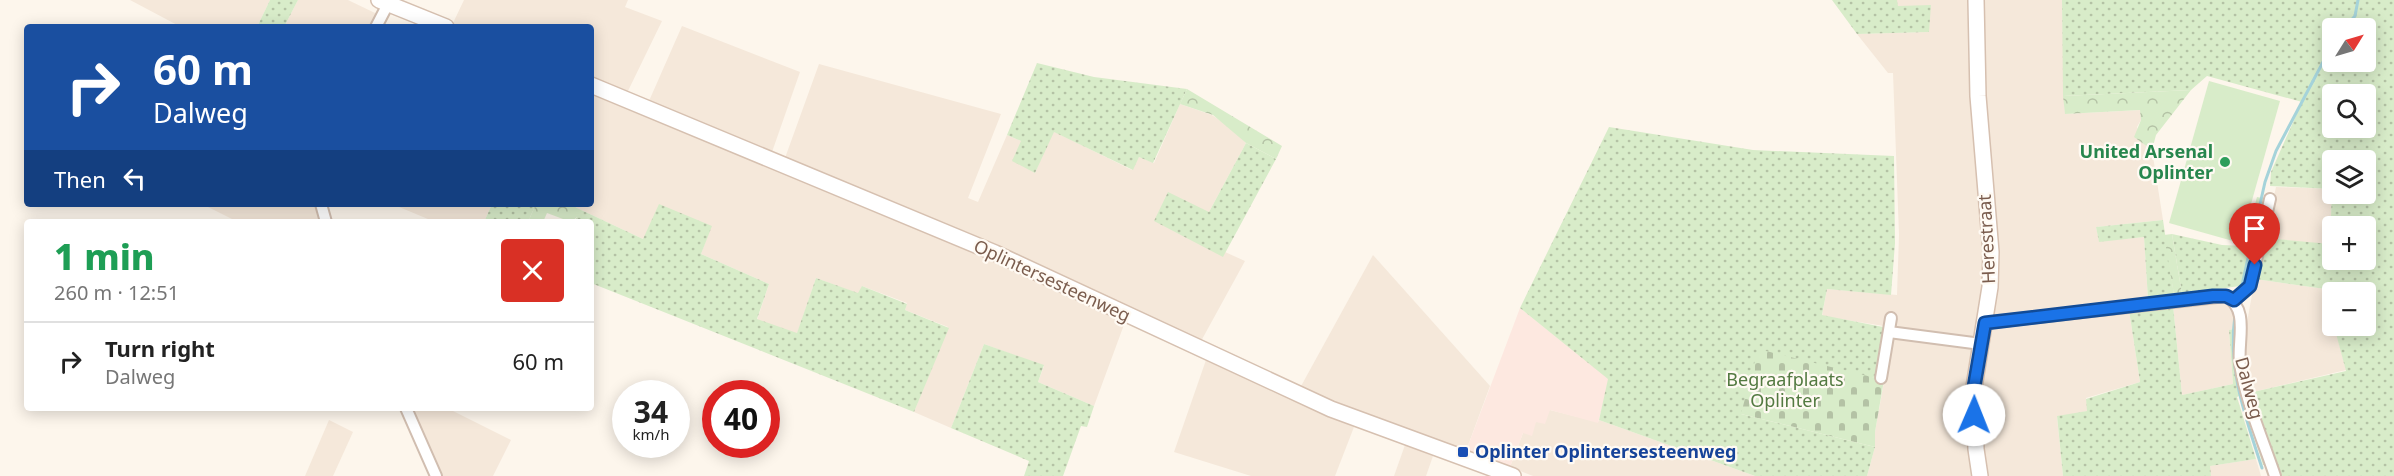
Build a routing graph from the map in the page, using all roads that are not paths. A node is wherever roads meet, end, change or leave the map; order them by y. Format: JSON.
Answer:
{"nodes":[{"id":1,"x":1976,"y":0,"type":"edge"},
{"id":2,"x":384,"y":2,"type":"edge"},
{"id":3,"x":377,"y":24,"type":"edge"},
{"id":4,"x":439,"y":24,"type":"edge"},
{"id":5,"x":594,"y":86,"type":"edge"},
{"id":6,"x":2270,"y":199,"type":"dead end"},
{"id":7,"x":2234,"y":300,"type":"junction"},
{"id":8,"x":1891,"y":318,"type":"dead end"},
{"id":9,"x":1985,"y":323,"type":"junction"},
{"id":10,"x":1889,"y":332,"type":"junction"},
{"id":11,"x":1981,"y":344,"type":"junction"},
{"id":12,"x":1881,"y":378,"type":"dead end"},
{"id":13,"x":407,"y":411,"type":"edge"},
{"id":14,"x":436,"y":476,"type":"edge"},
{"id":15,"x":1513,"y":476,"type":"edge"},
{"id":16,"x":1980,"y":476,"type":"edge"},
{"id":17,"x":2275,"y":476,"type":"edge"}],
"edges":[{"from":1,"to":9,"type":"street","name":"Herestraat"},
{"from":2,"to":3,"type":"street"},
{"from":2,"to":4,"type":"street"},
{"from":5,"to":15,"type":"street","name":"Oplintersesteenweg"},
{"from":6,"to":7,"type":"street"},
{"from":7,"to":9,"type":"street"},
{"from":7,"to":17,"type":"street","name":"Dalweg"},
{"from":8,"to":10,"type":"street"},
{"from":9,"to":11,"type":"street","name":"Herestraat"},
{"from":10,"to":11,"type":"street"},
{"from":10,"to":12,"type":"street"},
{"from":11,"to":16,"type":"street","name":"Herestraat"},
{"from":13,"to":14,"type":"street"}]}
